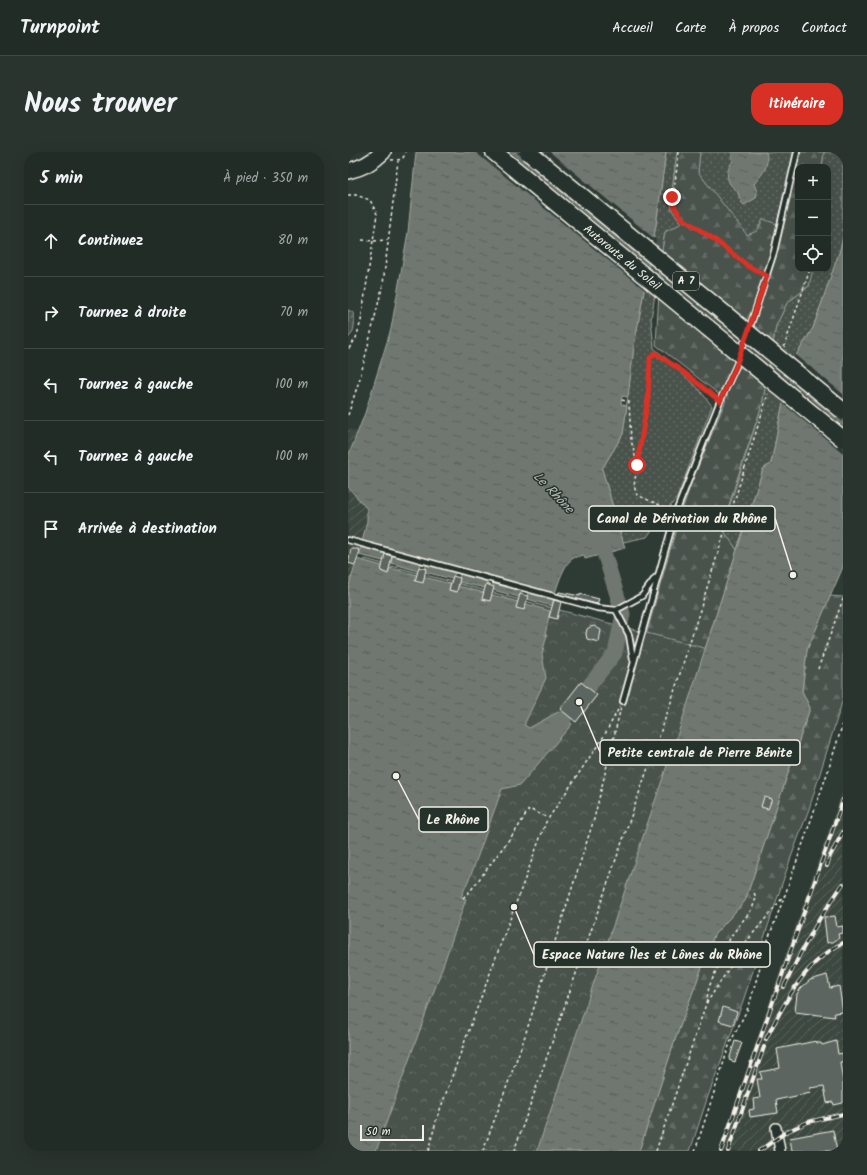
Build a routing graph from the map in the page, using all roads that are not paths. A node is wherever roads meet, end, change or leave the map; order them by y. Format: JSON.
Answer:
{"nodes":[{"id":1,"x":383,"y":152,"type":"edge"},
{"id":2,"x":494,"y":152,"type":"edge"},
{"id":3,"x":528,"y":152,"type":"edge"},
{"id":4,"x":797,"y":152,"type":"edge"},
{"id":5,"x":348,"y":171,"type":"edge"},
{"id":6,"x":843,"y":411,"type":"edge"},
{"id":7,"x":843,"y":439,"type":"edge"},
{"id":8,"x":348,"y":540,"type":"edge"},
{"id":9,"x":657,"y":575,"type":"junction"},
{"id":10,"x":616,"y":610,"type":"junction"},
{"id":11,"x":634,"y":661,"type":"junction"},
{"id":12,"x":623,"y":701,"type":"road end"},
{"id":13,"x":776,"y":1128,"type":"dead end"},
{"id":14,"x":780,"y":1151,"type":"edge"}],
"edges":[{"from":1,"to":5,"type":"highway"},
{"from":2,"to":7,"type":"highway","name":"Autoroute du Soleil","number":"A 7","bridge":true},
{"from":3,"to":6,"type":"highway","name":"Autoroute du Soleil","number":"A 7","bridge":true},
{"from":4,"to":9,"type":"lane"},
{"from":8,"to":10,"type":"lane"},
{"from":9,"to":10,"type":"lane"},
{"from":9,"to":11,"type":"lane"},
{"from":10,"to":11,"type":"lane"},
{"from":11,"to":12,"type":"lane"},
{"from":13,"to":14,"type":"street"}]}
